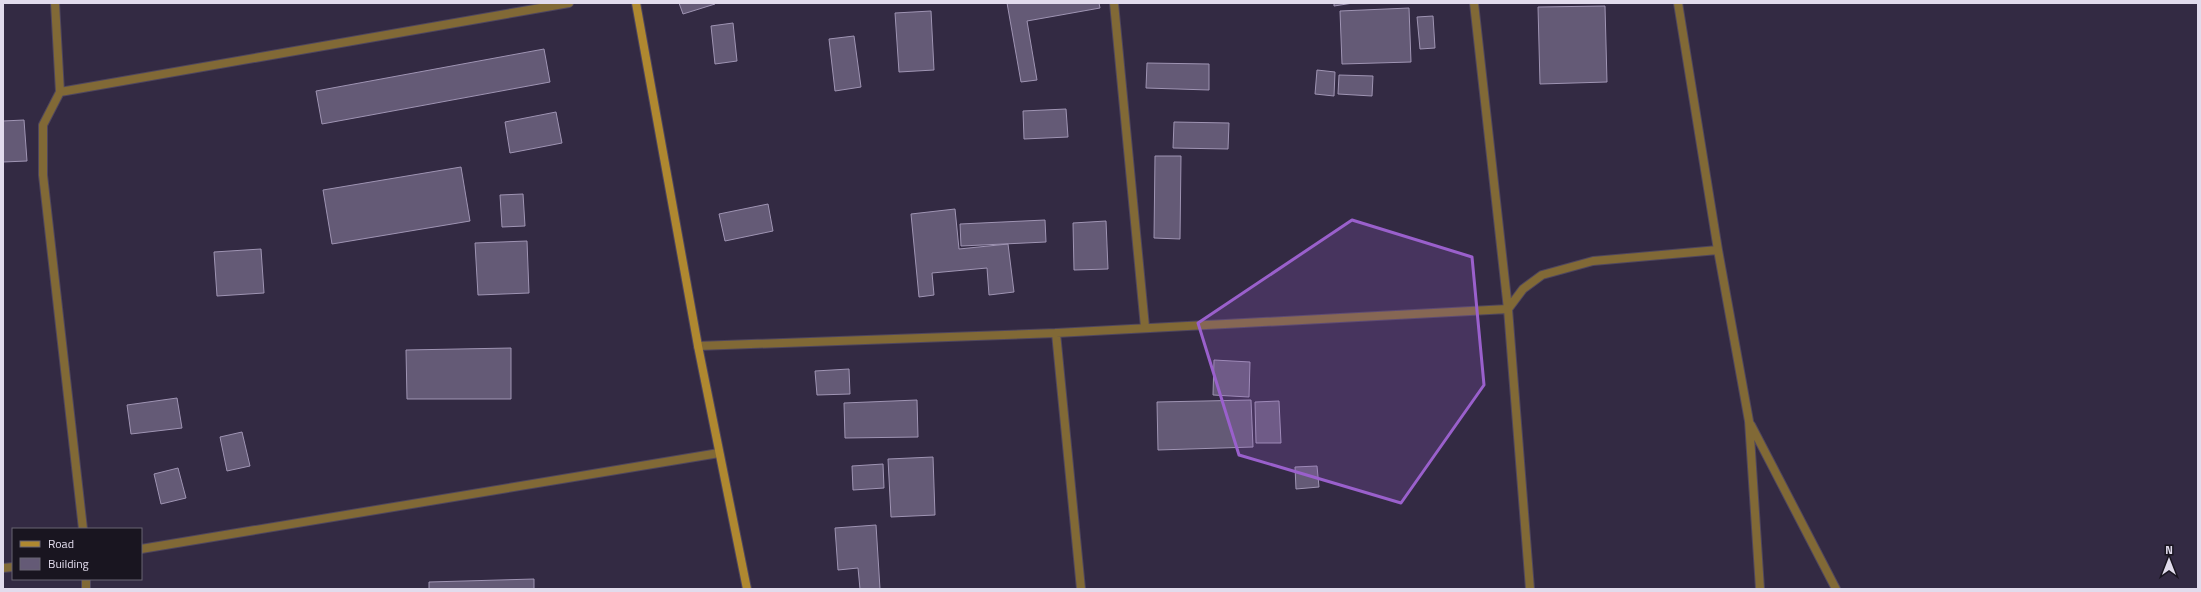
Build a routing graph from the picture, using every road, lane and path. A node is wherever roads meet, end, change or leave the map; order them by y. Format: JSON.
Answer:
{"nodes":[{"id":1,"x":55,"y":3,"type":"edge"},
{"id":2,"x":569,"y":3,"type":"edge"},
{"id":3,"x":636,"y":3,"type":"edge"},
{"id":4,"x":1114,"y":3,"type":"edge"},
{"id":5,"x":1474,"y":3,"type":"edge"},
{"id":6,"x":1678,"y":3,"type":"edge"},
{"id":7,"x":60,"y":92,"type":"junction"},
{"id":8,"x":1718,"y":250,"type":"junction"},
{"id":9,"x":1508,"y":309,"type":"junction"},
{"id":10,"x":1145,"y":327,"type":"junction"},
{"id":11,"x":1056,"y":333,"type":"junction"},
{"id":12,"x":698,"y":346,"type":"junction"},
{"id":13,"x":1749,"y":421,"type":"junction"},
{"id":14,"x":720,"y":453,"type":"junction"},
{"id":15,"x":82,"y":528,"type":"edge"},
{"id":16,"x":142,"y":549,"type":"edge"},
{"id":17,"x":747,"y":589,"type":"edge"},
{"id":18,"x":1081,"y":589,"type":"edge"},
{"id":19,"x":1530,"y":589,"type":"edge"},
{"id":20,"x":1760,"y":589,"type":"edge"},
{"id":21,"x":1836,"y":589,"type":"edge"}],
"edges":[{"from":1,"to":7,"type":"street"},
{"from":2,"to":7,"type":"street"},
{"from":3,"to":12,"type":"main road"},
{"from":4,"to":10,"type":"street"},
{"from":5,"to":9,"type":"street"},
{"from":6,"to":8,"type":"street"},
{"from":7,"to":15,"type":"street"},
{"from":8,"to":9,"type":"street"},
{"from":8,"to":13,"type":"street"},
{"from":9,"to":10,"type":"street"},
{"from":9,"to":19,"type":"street"},
{"from":10,"to":11,"type":"street"},
{"from":11,"to":12,"type":"street"},
{"from":11,"to":18,"type":"street"},
{"from":12,"to":14,"type":"main road"},
{"from":13,"to":20,"type":"street"},
{"from":13,"to":21,"type":"street"},
{"from":14,"to":16,"type":"street"},
{"from":14,"to":17,"type":"main road"}]}
